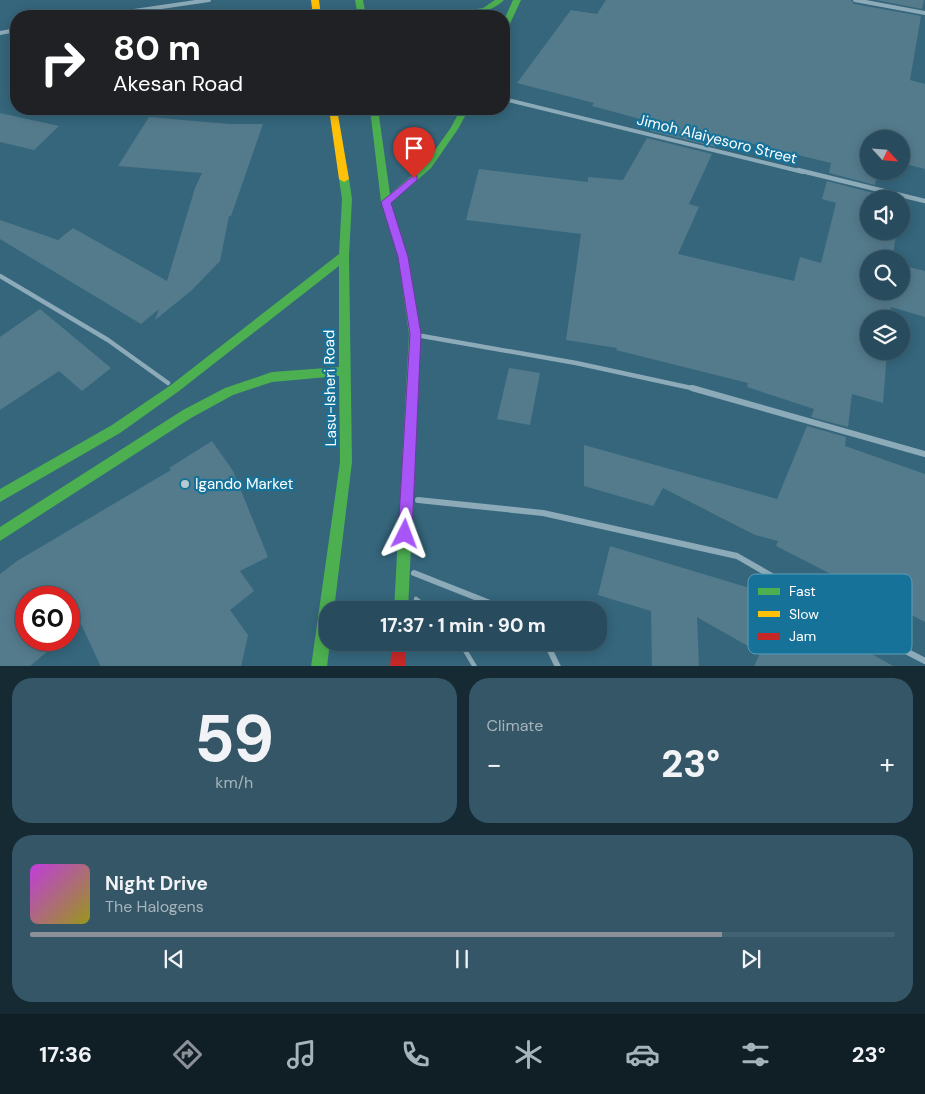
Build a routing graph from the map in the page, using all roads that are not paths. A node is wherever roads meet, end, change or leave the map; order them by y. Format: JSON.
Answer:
{"nodes":[{"id":1,"x":209,"y":0,"type":"edge"},
{"id":2,"x":500,"y":0,"type":"edge"},
{"id":3,"x":517,"y":0,"type":"edge"},
{"id":4,"x":855,"y":0,"type":"edge"},
{"id":5,"x":141,"y":10,"type":"edge"},
{"id":6,"x":485,"y":10,"type":"edge"},
{"id":7,"x":925,"y":13,"type":"edge"},
{"id":8,"x":510,"y":15,"type":"edge"},
{"id":9,"x":510,"y":100,"type":"edge"},
{"id":10,"x":334,"y":115,"type":"edge"},
{"id":11,"x":375,"y":115,"type":"edge"},
{"id":12,"x":461,"y":115,"type":"edge"},
{"id":13,"x":925,"y":201,"type":"edge"},
{"id":14,"x":386,"y":202,"type":"junction"},
{"id":15,"x":344,"y":256,"type":"junction"},
{"id":16,"x":0,"y":276,"type":"edge"},
{"id":17,"x":415,"y":334,"type":"junction"},
{"id":18,"x":344,"y":371,"type":"junction"},
{"id":19,"x":175,"y":388,"type":"junction"},
{"id":20,"x":925,"y":454,"type":"edge"},
{"id":21,"x":0,"y":496,"type":"edge"},
{"id":22,"x":407,"y":499,"type":"junction"},
{"id":23,"x":0,"y":536,"type":"edge"},
{"id":24,"x":404,"y":568,"type":"junction"},
{"id":25,"x":768,"y":574,"type":"edge"},
{"id":26,"x":402,"y":588,"type":"junction"},
{"id":27,"x":401,"y":601,"type":"edge"},
{"id":28,"x":419,"y":601,"type":"edge"},
{"id":29,"x":483,"y":601,"type":"edge"},
{"id":30,"x":399,"y":651,"type":"edge"},
{"id":31,"x":400,"y":651,"type":"edge"},
{"id":32,"x":466,"y":651,"type":"edge"},
{"id":33,"x":550,"y":651,"type":"edge"},
{"id":34,"x":912,"y":654,"type":"edge"},
{"id":35,"x":925,"y":661,"type":"edge"},
{"id":36,"x":319,"y":666,"type":"edge"},
{"id":37,"x":398,"y":666,"type":"edge"},
{"id":38,"x":405,"y":666,"type":"edge"},
{"id":39,"x":475,"y":666,"type":"edge"},
{"id":40,"x":558,"y":666,"type":"edge"}],
"edges":[{"from":1,"to":5,"type":"street"},
{"from":2,"to":6,"type":"main road"},
{"from":3,"to":8,"type":"main road"},
{"from":4,"to":7,"type":"street"},
{"from":9,"to":13,"type":"street","name":"Jimoh Alaiyesoro Street"},
{"from":10,"to":15,"type":"main road","name":"Lasu-Isheri Road"},
{"from":11,"to":14,"type":"main road"},
{"from":12,"to":14,"type":"main road"},
{"from":14,"to":17,"type":"main road"},
{"from":15,"to":18,"type":"main road","name":"Lasu-Isheri Road"},
{"from":15,"to":19,"type":"main road"},
{"from":16,"to":19,"type":"street"},
{"from":17,"to":20,"type":"street"},
{"from":17,"to":22,"type":"main road"},
{"from":18,"to":23,"type":"main road"},
{"from":18,"to":36,"type":"main road","name":"Lasu-Isheri Road"},
{"from":19,"to":21,"type":"main road"},
{"from":22,"to":24,"type":"main road"},
{"from":22,"to":25,"type":"street"},
{"from":24,"to":26,"type":"main road"},
{"from":24,"to":29,"type":"street"},
{"from":26,"to":27,"type":"main road"},
{"from":26,"to":28,"type":"lane"},
{"from":30,"to":37,"type":"main road"},
{"from":31,"to":38,"type":"lane"},
{"from":32,"to":39,"type":"lane"},
{"from":33,"to":40,"type":"street"},
{"from":34,"to":35,"type":"street"}]}
